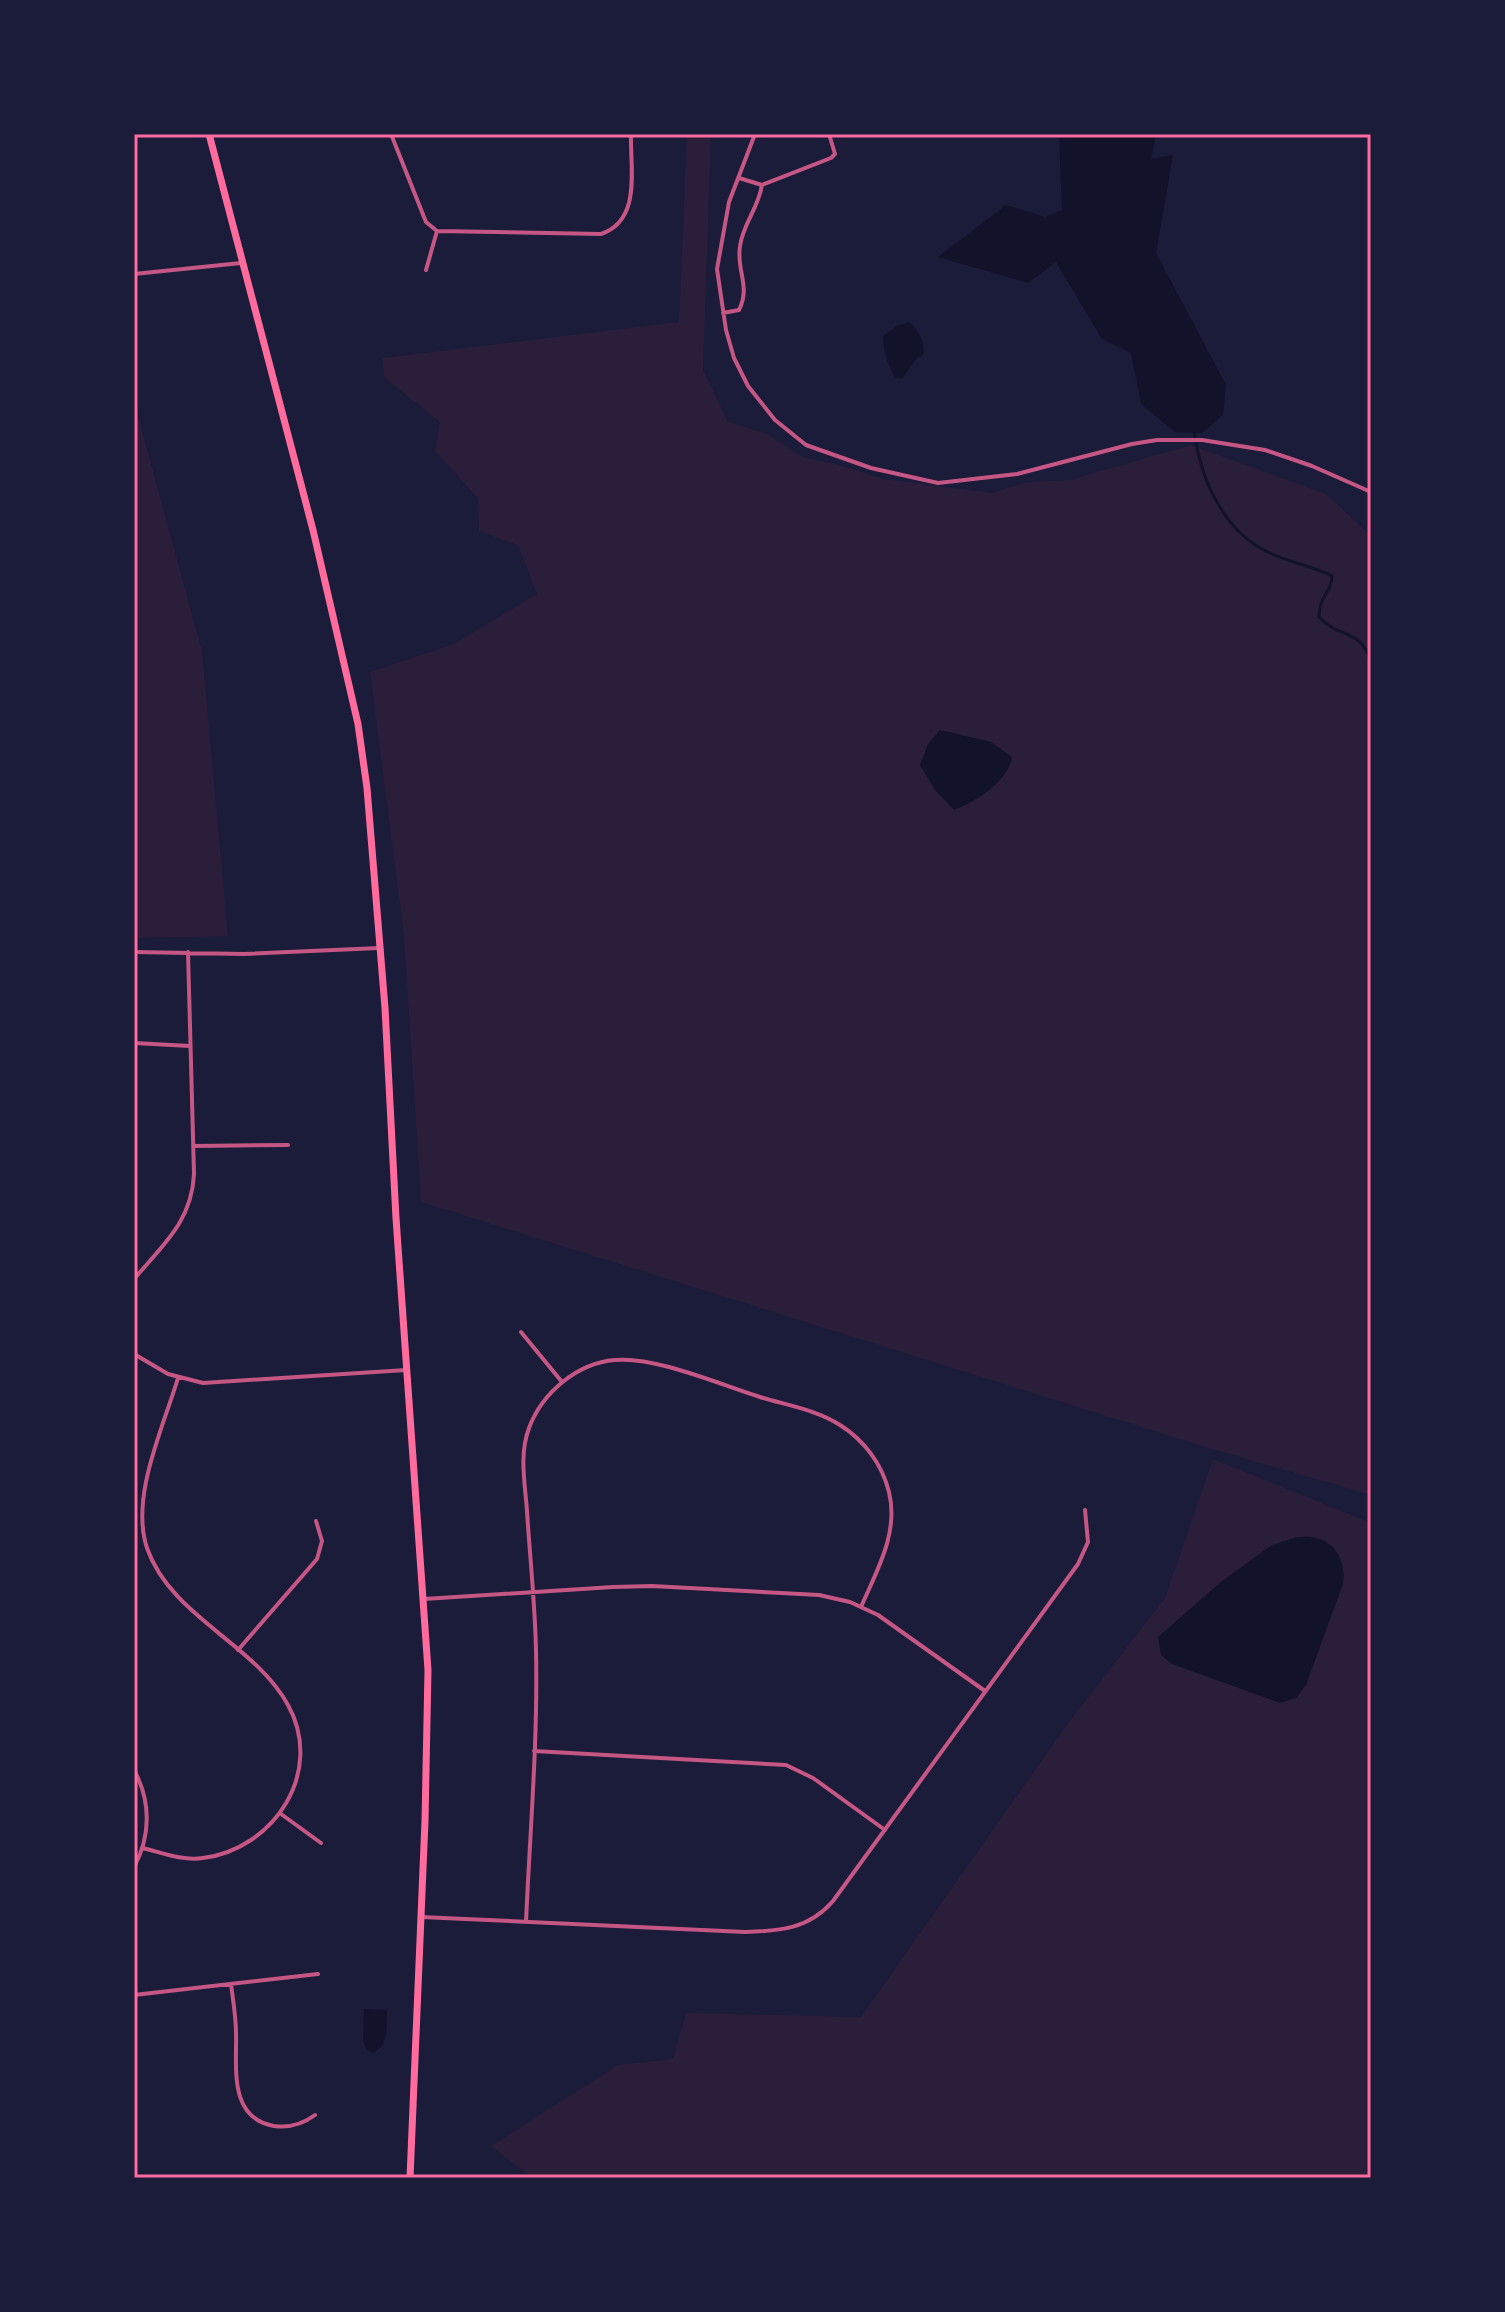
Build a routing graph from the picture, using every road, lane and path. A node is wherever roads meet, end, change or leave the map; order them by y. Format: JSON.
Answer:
{"nodes":[{"id":1,"x":209,"y":134,"type":"edge"},
{"id":2,"x":391,"y":134,"type":"edge"},
{"id":3,"x":631,"y":134,"type":"edge"},
{"id":4,"x":755,"y":134,"type":"edge"},
{"id":5,"x":829,"y":134,"type":"edge"},
{"id":6,"x":1326,"y":134,"type":"edge"},
{"id":7,"x":1339,"y":134,"type":"edge"},
{"id":8,"x":738,"y":178,"type":"junction"},
{"id":9,"x":762,"y":185,"type":"junction"},
{"id":10,"x":437,"y":231,"type":"junction"},
{"id":11,"x":241,"y":263,"type":"junction"},
{"id":12,"x":426,"y":270,"type":"dead end"},
{"id":13,"x":134,"y":274,"type":"edge"},
{"id":14,"x":723,"y":313,"type":"junction"},
{"id":15,"x":1371,"y":492,"type":"edge"},
{"id":16,"x":381,"y":948,"type":"junction"},
{"id":17,"x":134,"y":952,"type":"edge"},
{"id":18,"x":188,"y":952,"type":"junction"},
{"id":19,"x":134,"y":1043,"type":"edge"},
{"id":20,"x":190,"y":1046,"type":"junction"},
{"id":21,"x":288,"y":1145,"type":"dead end"},
{"id":22,"x":193,"y":1146,"type":"junction"},
{"id":23,"x":134,"y":1279,"type":"edge"},
{"id":24,"x":521,"y":1332,"type":"dead end"},
{"id":25,"x":134,"y":1354,"type":"edge"},
{"id":26,"x":406,"y":1370,"type":"junction"},
{"id":27,"x":178,"y":1378,"type":"junction"},
{"id":28,"x":562,"y":1382,"type":"junction"},
{"id":29,"x":1085,"y":1510,"type":"dead end"},
{"id":30,"x":316,"y":1521,"type":"dead end"},
{"id":31,"x":532,"y":1592,"type":"junction"},
{"id":32,"x":424,"y":1599,"type":"junction"},
{"id":33,"x":861,"y":1607,"type":"junction"},
{"id":34,"x":238,"y":1650,"type":"junction"},
{"id":35,"x":985,"y":1692,"type":"junction"},
{"id":36,"x":534,"y":1751,"type":"junction"},
{"id":37,"x":134,"y":1770,"type":"edge"},
{"id":38,"x":281,"y":1814,"type":"junction"},
{"id":39,"x":885,"y":1830,"type":"junction"},
{"id":40,"x":321,"y":1843,"type":"dead end"},
{"id":41,"x":143,"y":1848,"type":"junction"},
{"id":42,"x":134,"y":1867,"type":"edge"},
{"id":43,"x":421,"y":1917,"type":"junction"},
{"id":44,"x":526,"y":1922,"type":"junction"},
{"id":45,"x":318,"y":1974,"type":"dead end"},
{"id":46,"x":231,"y":1984,"type":"junction"},
{"id":47,"x":134,"y":1995,"type":"edge"},
{"id":48,"x":315,"y":2115,"type":"dead end"},
{"id":49,"x":410,"y":2178,"type":"edge"}],
"edges":[{"from":1,"to":11,"type":"main road"},
{"from":2,"to":10,"type":"street"},
{"from":3,"to":10,"type":"street"},
{"from":4,"to":8,"type":"street"},
{"from":5,"to":9,"type":"street"},
{"from":6,"to":7,"type":"street"},
{"from":8,"to":9,"type":"street"},
{"from":8,"to":14,"type":"street"},
{"from":9,"to":14,"type":"street"},
{"from":10,"to":12,"type":"street"},
{"from":11,"to":13,"type":"street"},
{"from":11,"to":16,"type":"main road"},
{"from":14,"to":15,"type":"street"},
{"from":16,"to":18,"type":"street"},
{"from":16,"to":26,"type":"main road"},
{"from":17,"to":18,"type":"street"},
{"from":18,"to":20,"type":"street"},
{"from":19,"to":20,"type":"street"},
{"from":20,"to":22,"type":"street"},
{"from":21,"to":22,"type":"street"},
{"from":22,"to":23,"type":"street"},
{"from":24,"to":28,"type":"street"},
{"from":25,"to":27,"type":"street"},
{"from":26,"to":27,"type":"street"},
{"from":26,"to":32,"type":"main road"},
{"from":27,"to":34,"type":"street"},
{"from":28,"to":31,"type":"street"},
{"from":28,"to":33,"type":"street"},
{"from":29,"to":35,"type":"street"},
{"from":30,"to":34,"type":"street"},
{"from":31,"to":32,"type":"street"},
{"from":31,"to":33,"type":"street"},
{"from":31,"to":36,"type":"street"},
{"from":32,"to":43,"type":"main road"},
{"from":33,"to":35,"type":"street"},
{"from":34,"to":38,"type":"street"},
{"from":35,"to":39,"type":"street"},
{"from":36,"to":39,"type":"street"},
{"from":36,"to":44,"type":"street"},
{"from":37,"to":41,"type":"street"},
{"from":38,"to":40,"type":"street"},
{"from":38,"to":41,"type":"street"},
{"from":39,"to":44,"type":"street"},
{"from":41,"to":42,"type":"street"},
{"from":43,"to":44,"type":"street"},
{"from":43,"to":49,"type":"main road"},
{"from":45,"to":46,"type":"street"},
{"from":46,"to":47,"type":"street"},
{"from":46,"to":48,"type":"street"}]}
